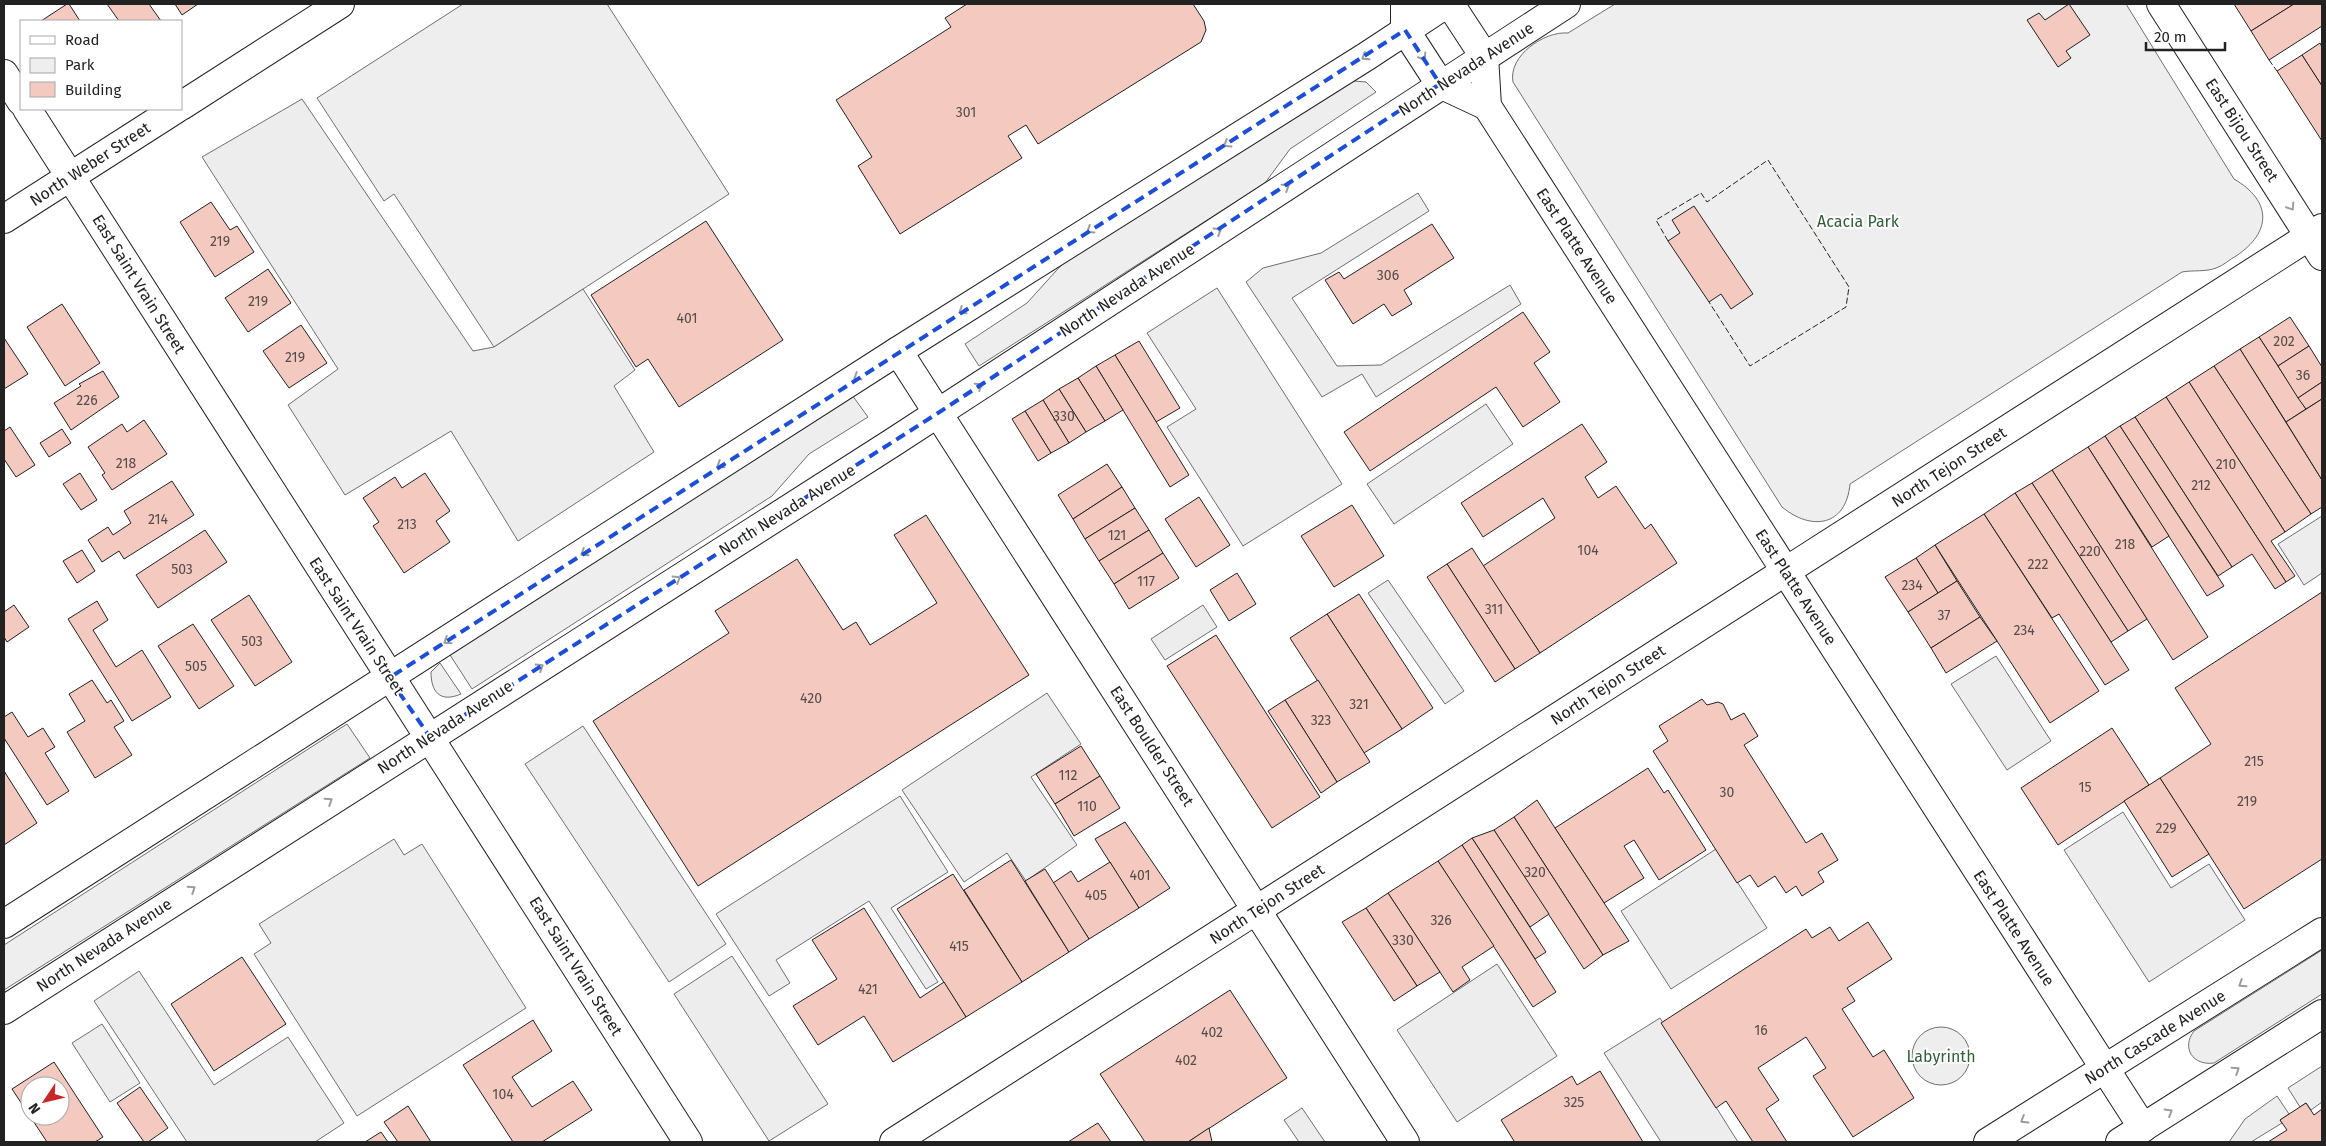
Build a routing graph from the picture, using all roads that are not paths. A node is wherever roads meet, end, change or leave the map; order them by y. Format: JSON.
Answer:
{"nodes":[{"id":1,"x":340,"y":4,"type":"edge"},
{"id":2,"x":1446,"y":4,"type":"edge"},
{"id":3,"x":1450,"y":4,"type":"edge"},
{"id":4,"x":1566,"y":4,"type":"edge"},
{"id":5,"x":2161,"y":4,"type":"edge"},
{"id":6,"x":1405,"y":17,"type":"edge"},
{"id":7,"x":1484,"y":56,"type":"junction"},
{"id":8,"x":4,"y":74,"type":"edge"},
{"id":9,"x":1440,"y":84,"type":"junction"},
{"id":10,"x":20,"y":98,"type":"edge"},
{"id":11,"x":182,"y":105,"type":"edge"},
{"id":12,"x":1487,"y":106,"type":"junction"},
{"id":13,"x":28,"y":110,"type":"edge"},
{"id":14,"x":174,"y":110,"type":"edge"},
{"id":15,"x":70,"y":177,"type":"junction"},
{"id":16,"x":4,"y":219,"type":"edge"},
{"id":17,"x":2318,"y":240,"type":"edge"},
{"id":18,"x":898,"y":351,"type":"junction"},
{"id":19,"x":938,"y":413,"type":"junction"},
{"id":20,"x":1786,"y":572,"type":"junction"},
{"id":21,"x":390,"y":678,"type":"junction"},
{"id":22,"x":430,"y":737,"type":"junction"},
{"id":23,"x":1257,"y":910,"type":"junction"},
{"id":24,"x":4,"y":924,"type":"edge"},
{"id":25,"x":2322,"y":932,"type":"edge"},
{"id":26,"x":4,"y":1010,"type":"edge"},
{"id":27,"x":2322,"y":1014,"type":"edge"},
{"id":28,"x":2105,"y":1068,"type":"junction"},
{"id":29,"x":2148,"y":1135,"type":"edge"},
{"id":30,"x":688,"y":1142,"type":"edge"},
{"id":31,"x":894,"y":1142,"type":"edge"},
{"id":32,"x":1406,"y":1142,"type":"edge"},
{"id":33,"x":1988,"y":1142,"type":"edge"},
{"id":34,"x":2120,"y":1142,"type":"edge"}],
"edges":[{"from":1,"to":11,"type":"main road"},
{"from":2,"to":6,"type":"main road"},
{"from":3,"to":7,"type":"main road","name":"East Platte Avenue"},
{"from":4,"to":7,"type":"main road","name":"North Nevada Avenue"},
{"from":5,"to":17,"type":"main road","name":"East Bijou Street","one_way":true},
{"from":6,"to":9,"type":"main road","one_way":true},
{"from":6,"to":18,"type":"main road","one_way":true},
{"from":7,"to":9,"type":"main road","name":"North Nevada Avenue"},
{"from":7,"to":12,"type":"main road","name":"East Platte Avenue"},
{"from":8,"to":10,"type":"main road"},
{"from":9,"to":12,"type":"main road"},
{"from":19,"to":9,"type":"main road","name":"North Nevada Avenue","one_way":true},
{"from":12,"to":20,"type":"main road","name":"East Platte Avenue"},
{"from":13,"to":15,"type":"main road","name":"East Saint Vrain Street"},
{"from":14,"to":15,"type":"main road","name":"North Weber Street"},
{"from":15,"to":16,"type":"main road","name":"North Weber Street"},
{"from":15,"to":21,"type":"main road","name":"East Saint Vrain Street"},
{"from":17,"to":20,"type":"main road","name":"North Tejon Street"},
{"from":18,"to":19,"type":"main road","name":"East Boulder Street"},
{"from":18,"to":21,"type":"main road","one_way":true},
{"from":22,"to":19,"type":"main road","name":"North Nevada Avenue","one_way":true},
{"from":19,"to":23,"type":"main road","name":"East Boulder Street"},
{"from":20,"to":23,"type":"main road","name":"North Tejon Street"},
{"from":20,"to":28,"type":"main road","name":"East Platte Avenue"},
{"from":21,"to":22,"type":"main road","name":"East Saint Vrain Street"},
{"from":21,"to":24,"type":"main road"},
{"from":26,"to":22,"type":"main road","name":"North Nevada Avenue","one_way":true},
{"from":22,"to":30,"type":"main road","name":"East Saint Vrain Street"},
{"from":23,"to":31,"type":"main road","name":"North Tejon Street"},
{"from":23,"to":32,"type":"main road","name":"East Boulder Street"},
{"from":25,"to":28,"type":"main road","name":"North Cascade Avenue","one_way":true},
{"from":29,"to":27,"type":"main road","one_way":true},
{"from":28,"to":29,"type":"main road","name":"East Platte Avenue"},
{"from":28,"to":33,"type":"main road","name":"North Cascade Avenue","one_way":true},
{"from":29,"to":34,"type":"main road"}]}
